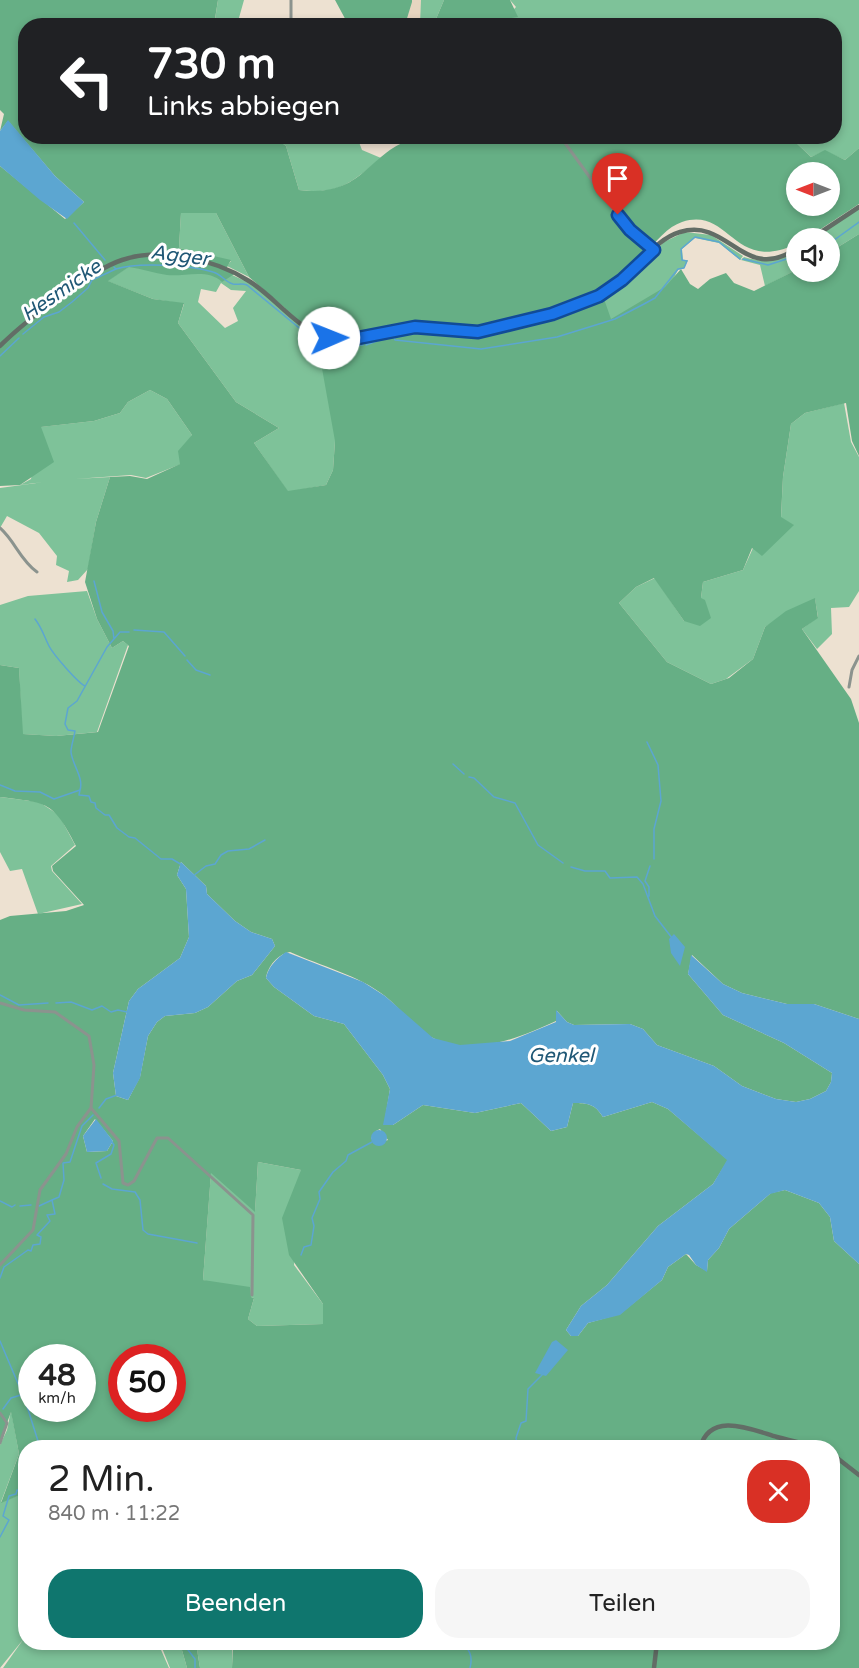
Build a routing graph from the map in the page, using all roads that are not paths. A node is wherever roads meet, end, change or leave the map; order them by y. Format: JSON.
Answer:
{"nodes":[{"id":1,"x":291,"y":0,"type":"edge"},
{"id":2,"x":291,"y":18,"type":"edge"},
{"id":3,"x":566,"y":144,"type":"edge"},
{"id":4,"x":859,"y":207,"type":"edge"},
{"id":5,"x":827,"y":228,"type":"edge"},
{"id":6,"x":654,"y":250,"type":"junction"},
{"id":7,"x":786,"y":253,"type":"edge"},
{"id":8,"x":0,"y":346,"type":"edge"},
{"id":9,"x":0,"y":528,"type":"edge"},
{"id":10,"x":37,"y":572,"type":"dead end"},
{"id":11,"x":859,"y":656,"type":"edge"},
{"id":12,"x":849,"y":687,"type":"dead end"},
{"id":13,"x":0,"y":1003,"type":"edge"},
{"id":14,"x":91,"y":1108,"type":"junction"},
{"id":15,"x":0,"y":1265,"type":"edge"},
{"id":16,"x":252,"y":1295,"type":"dead end"},
{"id":17,"x":0,"y":1413,"type":"edge"},
{"id":18,"x":703,"y":1440,"type":"edge"},
{"id":19,"x":791,"y":1440,"type":"edge"},
{"id":20,"x":0,"y":1443,"type":"edge"},
{"id":21,"x":840,"y":1461,"type":"edge"},
{"id":22,"x":859,"y":1476,"type":"edge"},
{"id":23,"x":656,"y":1650,"type":"edge"},
{"id":24,"x":654,"y":1668,"type":"edge"}],
"edges":[{"from":1,"to":2,"type":"street"},
{"from":3,"to":6,"type":"street"},
{"from":4,"to":5,"type":"main road"},
{"from":6,"to":7,"type":"main road"},
{"from":6,"to":8,"type":"main road"},
{"from":9,"to":10,"type":"street"},
{"from":11,"to":12,"type":"street"},
{"from":13,"to":14,"type":"street"},
{"from":14,"to":15,"type":"street"},
{"from":14,"to":16,"type":"street"},
{"from":17,"to":20,"type":"street"},
{"from":18,"to":19,"type":"main road"},
{"from":21,"to":22,"type":"main road"},
{"from":23,"to":24,"type":"main road"}]}
